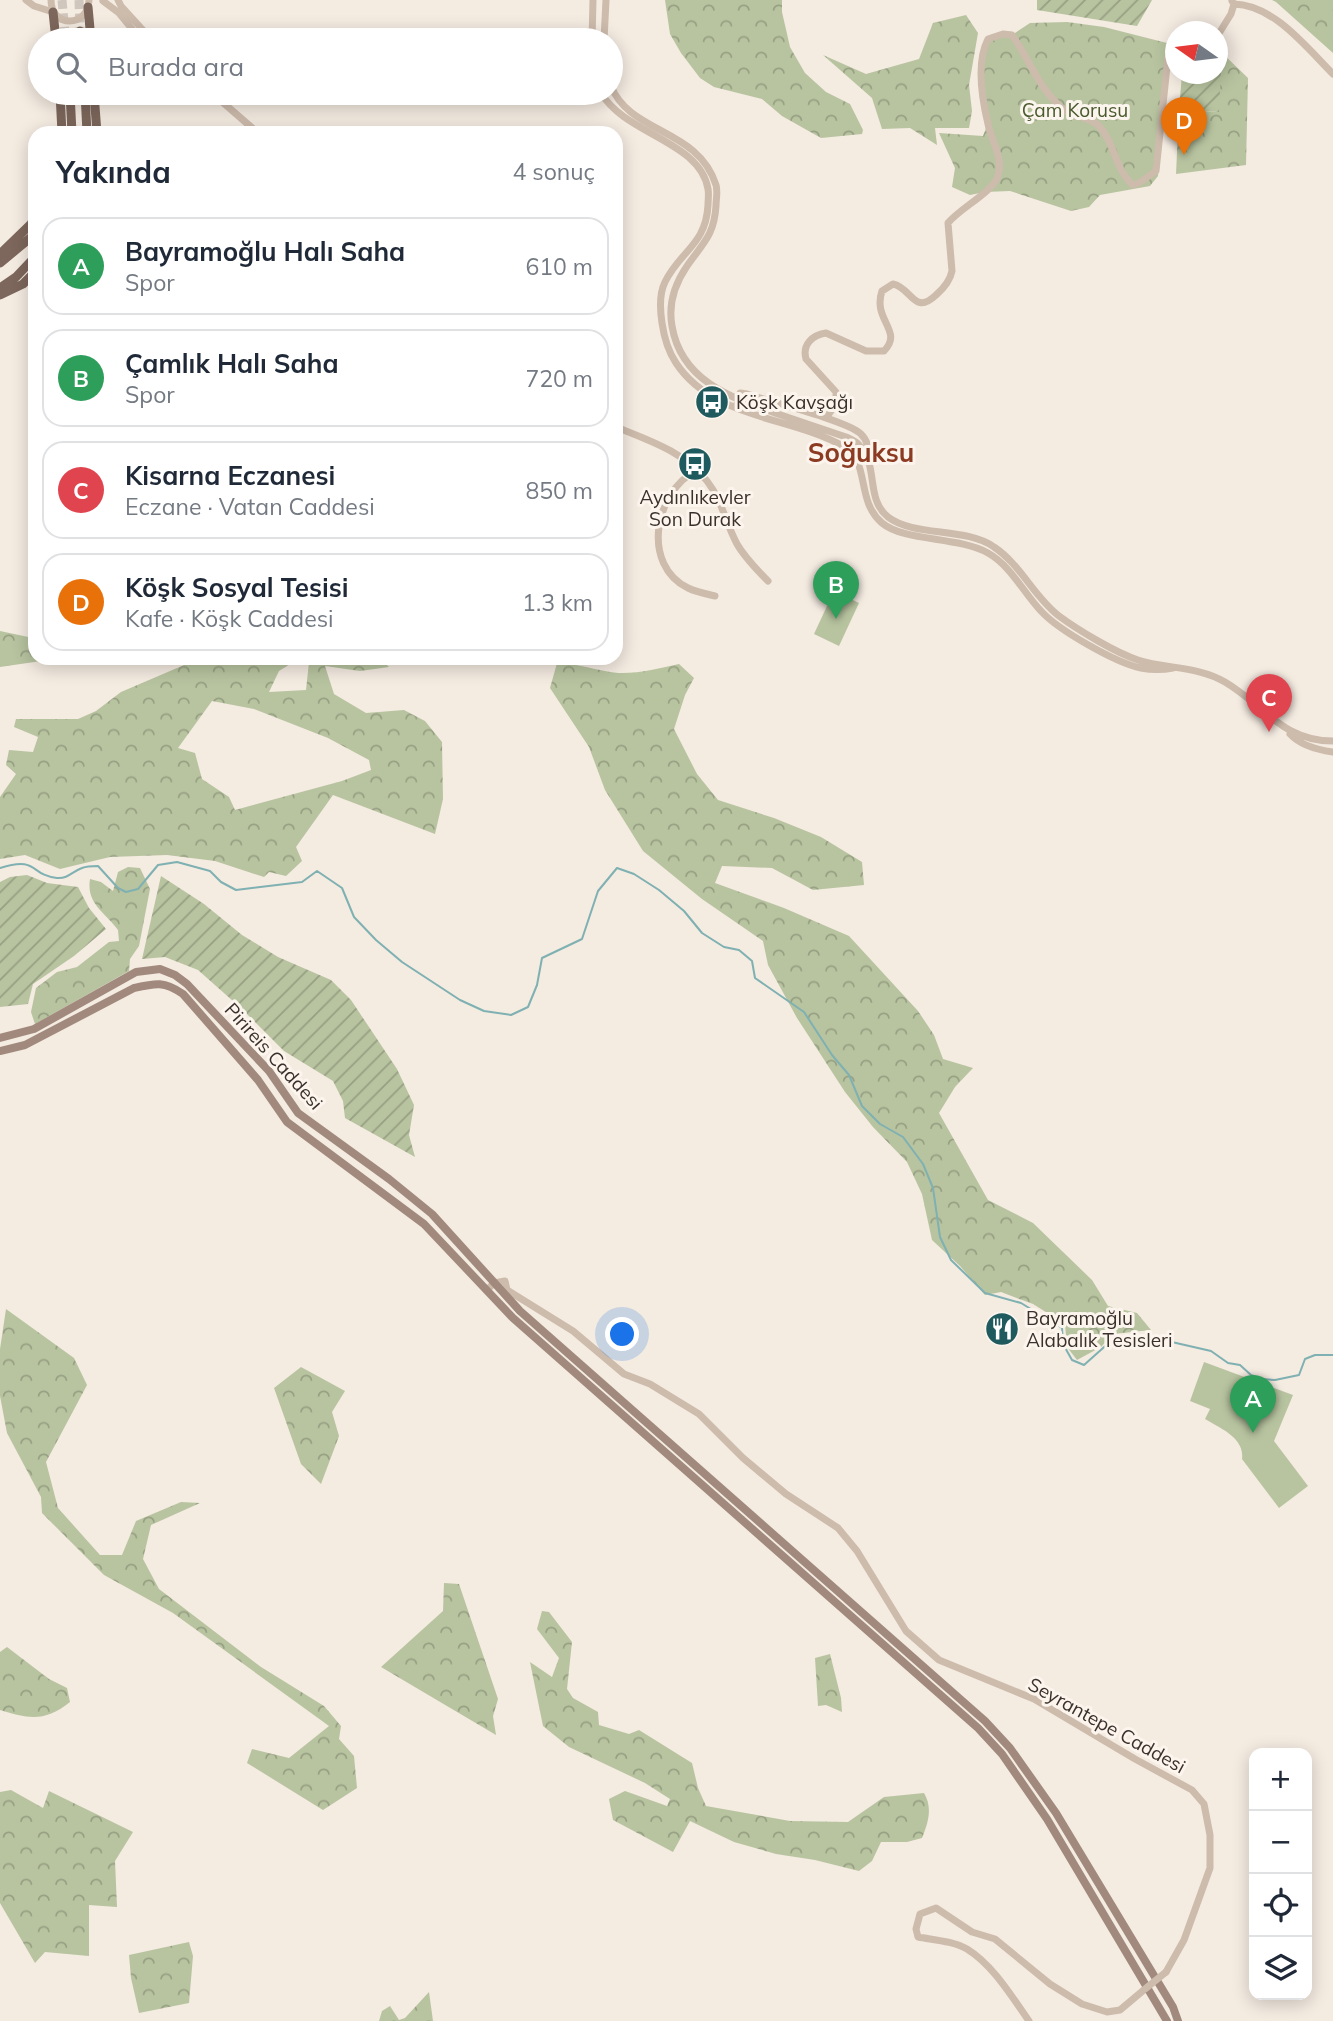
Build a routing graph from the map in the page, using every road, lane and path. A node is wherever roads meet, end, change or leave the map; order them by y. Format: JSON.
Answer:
{"nodes":[{"id":1,"x":26,"y":0,"type":"edge"},
{"id":2,"x":51,"y":0,"type":"edge"},
{"id":3,"x":103,"y":0,"type":"edge"},
{"id":4,"x":118,"y":0,"type":"edge"},
{"id":5,"x":593,"y":0,"type":"edge"},
{"id":6,"x":606,"y":0,"type":"edge"},
{"id":7,"x":1233,"y":2,"type":"edge"},
{"id":8,"x":88,"y":4,"type":"edge"},
{"id":9,"x":53,"y":12,"type":"junction"},
{"id":10,"x":1224,"y":21,"type":"edge"},
{"id":11,"x":55,"y":28,"type":"edge"},
{"id":12,"x":90,"y":28,"type":"edge"},
{"id":13,"x":131,"y":28,"type":"edge"},
{"id":14,"x":141,"y":28,"type":"edge"},
{"id":15,"x":592,"y":28,"type":"edge"},
{"id":16,"x":605,"y":28,"type":"edge"},
{"id":17,"x":1333,"y":74,"type":"edge"},
{"id":18,"x":1165,"y":84,"type":"edge"},
{"id":19,"x":623,"y":104,"type":"edge"},
{"id":20,"x":61,"y":105,"type":"edge"},
{"id":21,"x":71,"y":105,"type":"edge"},
{"id":22,"x":86,"y":105,"type":"edge"},
{"id":23,"x":95,"y":105,"type":"edge"},
{"id":24,"x":226,"y":105,"type":"edge"},
{"id":25,"x":612,"y":105,"type":"edge"},
{"id":26,"x":62,"y":126,"type":"edge"},
{"id":27,"x":72,"y":126,"type":"edge"},
{"id":28,"x":87,"y":126,"type":"edge"},
{"id":29,"x":96,"y":126,"type":"edge"},
{"id":30,"x":250,"y":126,"type":"edge"},
{"id":31,"x":28,"y":227,"type":"edge"},
{"id":32,"x":28,"y":240,"type":"edge"},
{"id":33,"x":0,"y":254,"type":"edge"},
{"id":34,"x":0,"y":263,"type":"edge"},
{"id":35,"x":28,"y":264,"type":"edge"},
{"id":36,"x":28,"y":279,"type":"edge"},
{"id":37,"x":0,"y":288,"type":"edge"},
{"id":38,"x":0,"y":295,"type":"edge"},
{"id":39,"x":736,"y":404,"type":"junction"},
{"id":40,"x":826,"y":418,"type":"junction"},
{"id":41,"x":623,"y":429,"type":"edge"},
{"id":42,"x":869,"y":465,"type":"junction"},
{"id":43,"x":697,"y":470,"type":"junction"},
{"id":44,"x":864,"y":494,"type":"junction"},
{"id":45,"x":881,"y":510,"type":"junction"},
{"id":46,"x":768,"y":581,"type":"dead end"},
{"id":47,"x":715,"y":596,"type":"dead end"},
{"id":48,"x":1173,"y":668,"type":"junction"},
{"id":49,"x":1285,"y":728,"type":"junction"},
{"id":50,"x":1333,"y":741,"type":"edge"},
{"id":51,"x":1333,"y":752,"type":"edge"},
{"id":52,"x":0,"y":1038,"type":"edge"},
{"id":53,"x":0,"y":1051,"type":"edge"},
{"id":54,"x":494,"y":1283,"type":"junction"},
{"id":55,"x":487,"y":1290,"type":"junction"},
{"id":56,"x":1029,"y":2021,"type":"edge"},
{"id":57,"x":1167,"y":2021,"type":"edge"},
{"id":58,"x":1178,"y":2021,"type":"edge"}],
"edges":[{"from":1,"to":9,"type":"street"},
{"from":2,"to":9,"type":"street"},
{"from":3,"to":8,"type":"street"},
{"from":3,"to":13,"type":"street"},
{"from":4,"to":14,"type":"street"},
{"from":5,"to":15,"type":"street"},
{"from":6,"to":16,"type":"street"},
{"from":7,"to":10,"type":"street"},
{"from":7,"to":17,"type":"street"},
{"from":8,"to":9,"type":"street"},
{"from":8,"to":12,"type":"main road"},
{"from":9,"to":11,"type":"main road"},
{"from":18,"to":40,"type":"street"},
{"from":19,"to":39,"type":"street"},
{"from":20,"to":26,"type":"main road"},
{"from":21,"to":27,"type":"main road"},
{"from":22,"to":28,"type":"main road"},
{"from":23,"to":29,"type":"main road"},
{"from":24,"to":30,"type":"street"},
{"from":25,"to":39,"type":"street"},
{"from":31,"to":33,"type":"main road"},
{"from":32,"to":34,"type":"main road"},
{"from":35,"to":37,"type":"main road"},
{"from":36,"to":38,"type":"main road"},
{"from":39,"to":40,"type":"street"},
{"from":39,"to":42,"type":"street"},
{"from":39,"to":44,"type":"street"},
{"from":40,"to":42,"type":"street"},
{"from":41,"to":43,"type":"street"},
{"from":42,"to":45,"type":"street"},
{"from":43,"to":46,"type":"street"},
{"from":43,"to":47,"type":"street"},
{"from":44,"to":45,"type":"street"},
{"from":44,"to":48,"type":"street"},
{"from":45,"to":48,"type":"street"},
{"from":48,"to":49,"type":"street"},
{"from":49,"to":50,"type":"street"},
{"from":49,"to":51,"type":"street"},
{"from":52,"to":54,"type":"main road","name":"Pirireis Caddesi"},
{"from":53,"to":55,"type":"main road","name":"Pirireis Caddesi"},
{"from":54,"to":55,"type":"street"},
{"from":54,"to":56,"type":"street","name":"Seyrantepe Caddesi","bridge":true},
{"from":54,"to":58,"type":"main road","name":"Pirireis Caddesi"},
{"from":55,"to":57,"type":"main road"}]}
